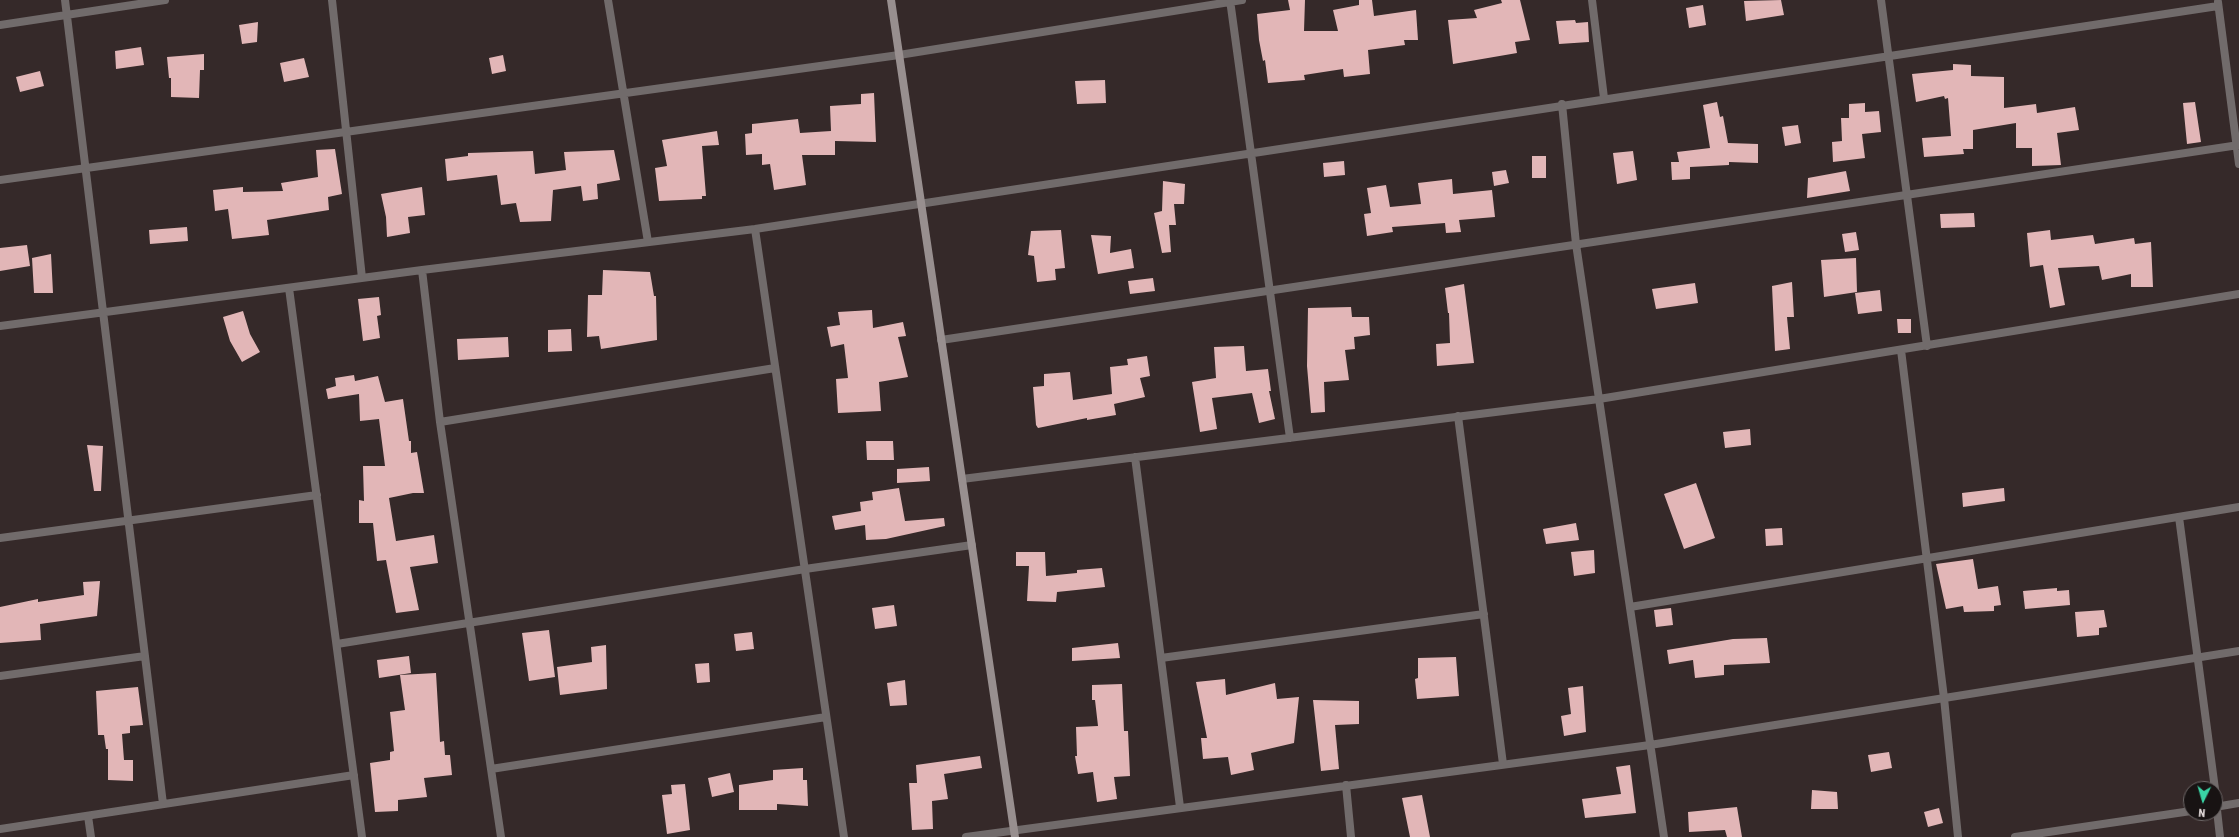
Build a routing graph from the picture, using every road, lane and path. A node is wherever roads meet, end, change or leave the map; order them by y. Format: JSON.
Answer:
{"nodes":[{"id":1,"x":65,"y":0,"type":"edge"},
{"id":2,"x":165,"y":0,"type":"edge"},
{"id":3,"x":332,"y":0,"type":"edge"},
{"id":4,"x":608,"y":0,"type":"edge"},
{"id":5,"x":891,"y":0,"type":"edge"},
{"id":6,"x":1242,"y":0,"type":"edge"},
{"id":7,"x":1592,"y":0,"type":"edge"},
{"id":8,"x":1881,"y":0,"type":"edge"},
{"id":9,"x":1230,"y":1,"type":"edge"},
{"id":10,"x":2218,"y":3,"type":"edge"},
{"id":11,"x":66,"y":15,"type":"junction"},
{"id":12,"x":0,"y":24,"type":"edge"},
{"id":13,"x":899,"y":55,"type":"junction"},
{"id":14,"x":1888,"y":55,"type":"junction"},
{"id":15,"x":622,"y":94,"type":"junction"},
{"id":16,"x":1604,"y":98,"type":"junction"},
{"id":17,"x":1562,"y":104,"type":"junction"},
{"id":18,"x":347,"y":132,"type":"junction"},
{"id":19,"x":2238,"y":145,"type":"edge"},
{"id":20,"x":1251,"y":152,"type":"junction"},
{"id":21,"x":2239,"y":164,"type":"edge"},
{"id":22,"x":85,"y":169,"type":"junction"},
{"id":23,"x":0,"y":180,"type":"edge"},
{"id":24,"x":1906,"y":195,"type":"junction"},
{"id":25,"x":921,"y":202,"type":"junction"},
{"id":26,"x":755,"y":229,"type":"junction"},
{"id":27,"x":648,"y":242,"type":"junction"},
{"id":28,"x":1576,"y":244,"type":"junction"},
{"id":29,"x":422,"y":270,"type":"junction"},
{"id":30,"x":362,"y":278,"type":"junction"},
{"id":31,"x":289,"y":288,"type":"junction"},
{"id":32,"x":1270,"y":290,"type":"junction"},
{"id":33,"x":2239,"y":294,"type":"edge"},
{"id":34,"x":103,"y":312,"type":"junction"},
{"id":35,"x":0,"y":326,"type":"edge"},
{"id":36,"x":941,"y":340,"type":"junction"},
{"id":37,"x":1927,"y":346,"type":"junction"},
{"id":38,"x":1901,"y":350,"type":"junction"},
{"id":39,"x":775,"y":368,"type":"junction"},
{"id":40,"x":1598,"y":399,"type":"junction"},
{"id":41,"x":1458,"y":416,"type":"junction"},
{"id":42,"x":440,"y":422,"type":"junction"},
{"id":43,"x":1290,"y":438,"type":"junction"},
{"id":44,"x":1135,"y":457,"type":"junction"},
{"id":45,"x":962,"y":479,"type":"junction"},
{"id":46,"x":317,"y":495,"type":"junction"},
{"id":47,"x":2239,"y":507,"type":"edge"},
{"id":48,"x":2179,"y":517,"type":"junction"},
{"id":49,"x":129,"y":521,"type":"junction"},
{"id":50,"x":0,"y":538,"type":"edge"},
{"id":51,"x":972,"y":545,"type":"junction"},
{"id":52,"x":1927,"y":557,"type":"junction"},
{"id":53,"x":804,"y":568,"type":"junction"},
{"id":54,"x":1630,"y":607,"type":"junction"},
{"id":55,"x":1484,"y":614,"type":"junction"},
{"id":56,"x":470,"y":624,"type":"junction"},
{"id":57,"x":336,"y":644,"type":"junction"},
{"id":58,"x":2239,"y":651,"type":"edge"},
{"id":59,"x":145,"y":656,"type":"junction"},
{"id":60,"x":1161,"y":658,"type":"junction"},
{"id":61,"x":2196,"y":658,"type":"junction"},
{"id":62,"x":0,"y":676,"type":"edge"},
{"id":63,"x":1944,"y":698,"type":"junction"},
{"id":64,"x":826,"y":717,"type":"junction"},
{"id":65,"x":1650,"y":745,"type":"junction"},
{"id":66,"x":1503,"y":764,"type":"junction"},
{"id":67,"x":491,"y":769,"type":"junction"},
{"id":68,"x":354,"y":775,"type":"junction"},
{"id":69,"x":2213,"y":781,"type":"edge"},
{"id":70,"x":1346,"y":785,"type":"junction"},
{"id":71,"x":2239,"y":803,"type":"edge"},
{"id":72,"x":163,"y":804,"type":"junction"},
{"id":73,"x":2223,"y":806,"type":"edge"},
{"id":74,"x":1180,"y":807,"type":"junction"},
{"id":75,"x":2183,"y":812,"type":"edge"},
{"id":76,"x":88,"y":816,"type":"junction"},
{"id":77,"x":2218,"y":821,"type":"edge"},
{"id":78,"x":0,"y":829,"type":"edge"},
{"id":79,"x":1014,"y":833,"type":"edge"},
{"id":80,"x":91,"y":837,"type":"edge"},
{"id":81,"x":362,"y":837,"type":"edge"},
{"id":82,"x":501,"y":837,"type":"edge"},
{"id":83,"x":844,"y":837,"type":"edge"},
{"id":84,"x":966,"y":837,"type":"edge"},
{"id":85,"x":1351,"y":837,"type":"edge"},
{"id":86,"x":1664,"y":837,"type":"edge"},
{"id":87,"x":1958,"y":837,"type":"edge"},
{"id":88,"x":2016,"y":837,"type":"edge"},
{"id":89,"x":2220,"y":837,"type":"edge"}],
"edges":[{"from":1,"to":11,"type":"street"},
{"from":2,"to":11,"type":"street"},
{"from":3,"to":18,"type":"street"},
{"from":4,"to":15,"type":"street"},
{"from":5,"to":13,"type":"main road"},
{"from":6,"to":9,"type":"street"},
{"from":7,"to":16,"type":"street"},
{"from":8,"to":14,"type":"street"},
{"from":9,"to":13,"type":"street"},
{"from":9,"to":20,"type":"street"},
{"from":10,"to":14,"type":"street"},
{"from":10,"to":19,"type":"street"},
{"from":11,"to":12,"type":"street"},
{"from":11,"to":22,"type":"street"},
{"from":13,"to":15,"type":"street"},
{"from":13,"to":25,"type":"main road"},
{"from":14,"to":16,"type":"street"},
{"from":14,"to":24,"type":"street"},
{"from":15,"to":18,"type":"street"},
{"from":15,"to":27,"type":"street"},
{"from":16,"to":17,"type":"street"},
{"from":17,"to":20,"type":"street"},
{"from":17,"to":28,"type":"street"},
{"from":18,"to":22,"type":"street"},
{"from":18,"to":30,"type":"street"},
{"from":19,"to":21,"type":"street"},
{"from":19,"to":24,"type":"street"},
{"from":20,"to":25,"type":"street"},
{"from":20,"to":32,"type":"street"},
{"from":22,"to":23,"type":"street"},
{"from":22,"to":34,"type":"street"},
{"from":24,"to":28,"type":"street"},
{"from":24,"to":37,"type":"street"},
{"from":25,"to":26,"type":"street"},
{"from":25,"to":36,"type":"main road"},
{"from":26,"to":27,"type":"street"},
{"from":26,"to":39,"type":"street"},
{"from":27,"to":29,"type":"street"},
{"from":28,"to":32,"type":"street"},
{"from":28,"to":40,"type":"street"},
{"from":29,"to":30,"type":"street"},
{"from":29,"to":42,"type":"street"},
{"from":30,"to":31,"type":"street"},
{"from":31,"to":34,"type":"street"},
{"from":31,"to":46,"type":"street"},
{"from":32,"to":36,"type":"street"},
{"from":32,"to":43,"type":"street"},
{"from":33,"to":37,"type":"street"},
{"from":34,"to":35,"type":"street"},
{"from":34,"to":49,"type":"street"},
{"from":36,"to":45,"type":"main road"},
{"from":37,"to":38,"type":"street"},
{"from":38,"to":40,"type":"street"},
{"from":38,"to":52,"type":"street"},
{"from":39,"to":42,"type":"street"},
{"from":39,"to":53,"type":"street"},
{"from":40,"to":41,"type":"street"},
{"from":40,"to":54,"type":"street"},
{"from":41,"to":43,"type":"street"},
{"from":41,"to":55,"type":"street"},
{"from":42,"to":56,"type":"street"},
{"from":43,"to":44,"type":"street"},
{"from":44,"to":45,"type":"street"},
{"from":44,"to":60,"type":"street"},
{"from":45,"to":51,"type":"main road"},
{"from":46,"to":49,"type":"street"},
{"from":46,"to":57,"type":"street"},
{"from":47,"to":48,"type":"street"},
{"from":48,"to":52,"type":"street"},
{"from":48,"to":61,"type":"street"},
{"from":49,"to":50,"type":"street"},
{"from":49,"to":59,"type":"street"},
{"from":51,"to":53,"type":"street"},
{"from":51,"to":79,"type":"main road"},
{"from":52,"to":54,"type":"street"},
{"from":52,"to":63,"type":"street"},
{"from":53,"to":56,"type":"street"},
{"from":53,"to":64,"type":"street"},
{"from":54,"to":65,"type":"street"},
{"from":55,"to":60,"type":"street"},
{"from":55,"to":66,"type":"street"},
{"from":56,"to":57,"type":"street"},
{"from":56,"to":67,"type":"street"},
{"from":57,"to":68,"type":"street"},
{"from":58,"to":61,"type":"street"},
{"from":59,"to":62,"type":"street"},
{"from":59,"to":72,"type":"street"},
{"from":60,"to":74,"type":"street"},
{"from":61,"to":63,"type":"street"},
{"from":61,"to":69,"type":"street"},
{"from":63,"to":65,"type":"street"},
{"from":63,"to":87,"type":"street"},
{"from":64,"to":67,"type":"street"},
{"from":64,"to":83,"type":"street"},
{"from":65,"to":66,"type":"street"},
{"from":65,"to":86,"type":"street"},
{"from":66,"to":70,"type":"street"},
{"from":67,"to":82,"type":"street"},
{"from":68,"to":72,"type":"street"},
{"from":68,"to":81,"type":"street"},
{"from":70,"to":74,"type":"street"},
{"from":70,"to":85,"type":"street"},
{"from":71,"to":73,"type":"street"},
{"from":72,"to":76,"type":"street"},
{"from":74,"to":79,"type":"street"},
{"from":75,"to":88,"type":"street"},
{"from":76,"to":78,"type":"street"},
{"from":76,"to":80,"type":"street"},
{"from":77,"to":89,"type":"street"},
{"from":79,"to":84,"type":"street"}]}
